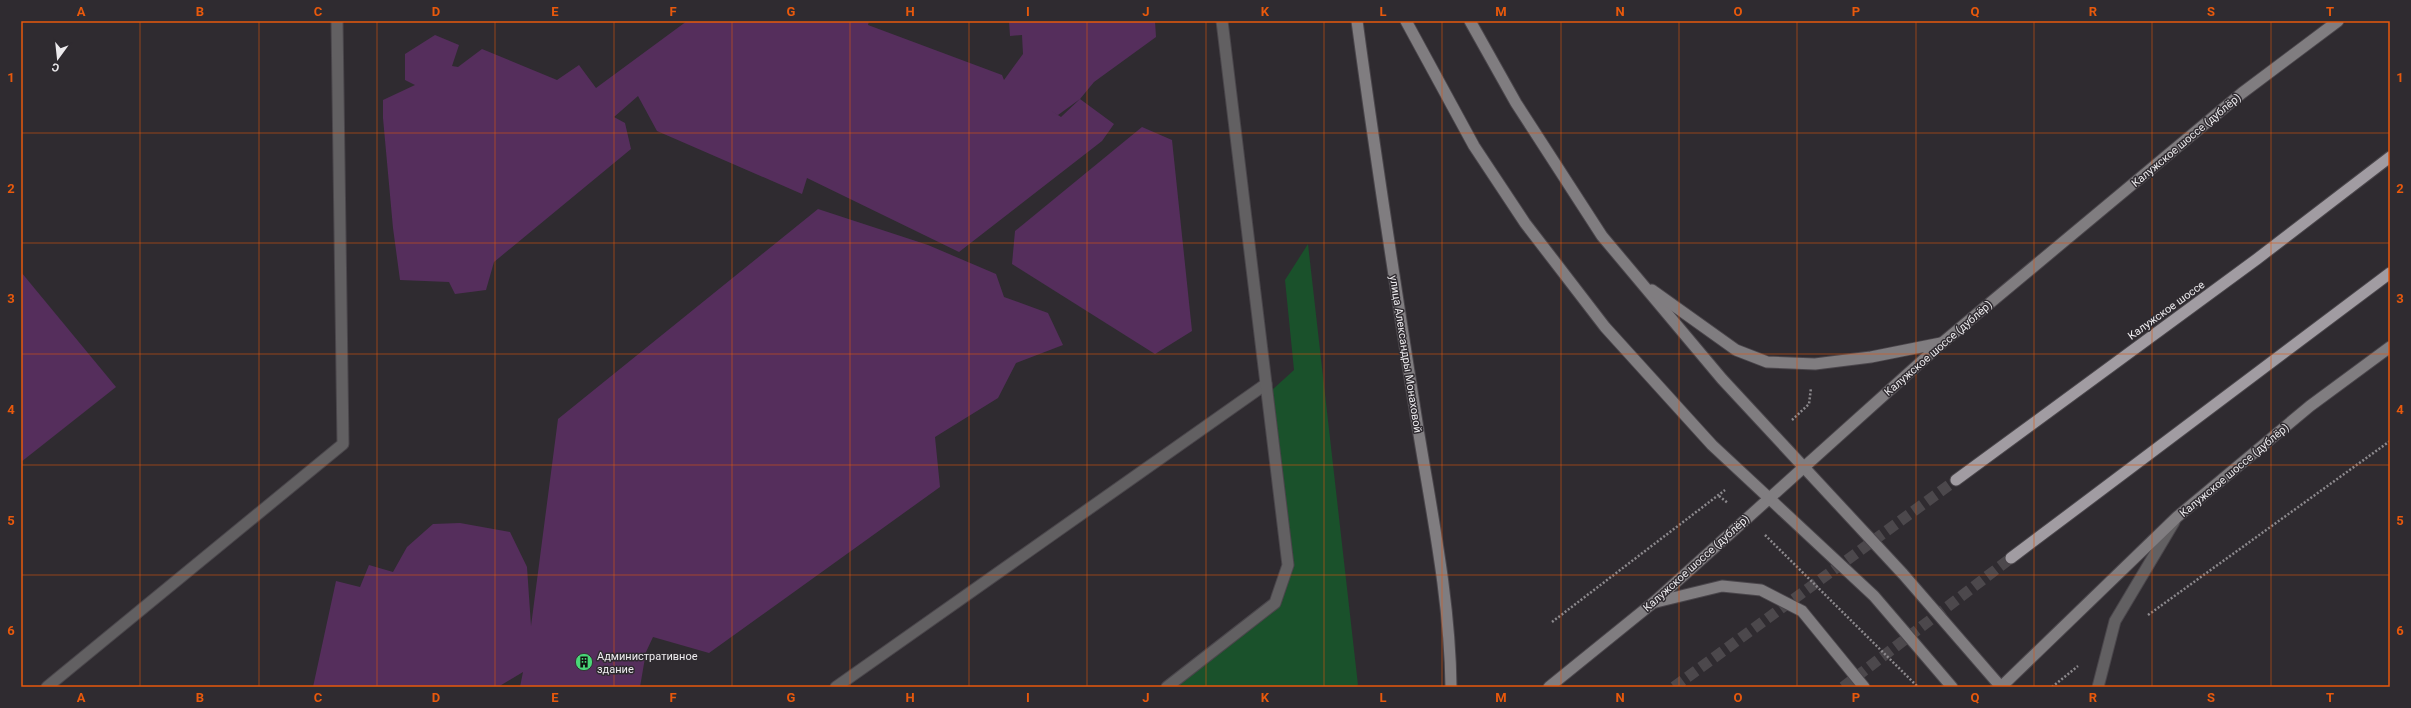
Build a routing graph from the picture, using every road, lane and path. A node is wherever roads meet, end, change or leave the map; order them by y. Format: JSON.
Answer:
{"nodes":[{"id":1,"x":337,"y":21,"type":"edge"},
{"id":2,"x":1222,"y":21,"type":"edge"},
{"id":3,"x":1356,"y":21,"type":"edge"},
{"id":4,"x":1406,"y":21,"type":"edge"},
{"id":5,"x":1470,"y":21,"type":"edge"},
{"id":6,"x":2338,"y":21,"type":"edge"},
{"id":7,"x":2390,"y":157,"type":"edge"},
{"id":8,"x":2390,"y":273,"type":"edge"},
{"id":9,"x":1639,"y":281,"type":"junction"},
{"id":10,"x":1942,"y":343,"type":"junction"},
{"id":11,"x":2390,"y":347,"type":"edge"},
{"id":12,"x":1266,"y":384,"type":"junction"},
{"id":13,"x":1809,"y":404,"type":"dead end"},
{"id":14,"x":1775,"y":437,"type":"junction"},
{"id":15,"x":2390,"y":441,"type":"edge"},
{"id":16,"x":1803,"y":467,"type":"junction"},
{"id":17,"x":1740,"y":472,"type":"junction"},
{"id":18,"x":1956,"y":480,"type":"tunnel mouth"},
{"id":19,"x":1719,"y":496,"type":"junction"},
{"id":20,"x":1769,"y":498,"type":"junction"},
{"id":21,"x":2177,"y":517,"type":"junction"},
{"id":22,"x":1747,"y":518,"type":"junction"},
{"id":23,"x":2011,"y":558,"type":"tunnel mouth"},
{"id":24,"x":1654,"y":602,"type":"junction"},
{"id":25,"x":2141,"y":619,"type":"dead end"},
{"id":26,"x":1552,"y":622,"type":"dead end"},
{"id":27,"x":2109,"y":642,"type":"junction"},
{"id":28,"x":47,"y":687,"type":"edge"},
{"id":29,"x":836,"y":687,"type":"edge"},
{"id":30,"x":1167,"y":687,"type":"edge"},
{"id":31,"x":1451,"y":687,"type":"edge"},
{"id":32,"x":1549,"y":687,"type":"edge"},
{"id":33,"x":1864,"y":687,"type":"edge"},
{"id":34,"x":1918,"y":687,"type":"edge"},
{"id":35,"x":1952,"y":687,"type":"edge"},
{"id":36,"x":2001,"y":687,"type":"edge"},
{"id":37,"x":2052,"y":687,"type":"edge"},
{"id":38,"x":2098,"y":687,"type":"edge"}],
"edges":[{"from":1,"to":28,"type":"street"},
{"from":2,"to":12,"type":"street"},
{"from":3,"to":31,"type":"main road","name":"улица Александры Монаховой"},
{"from":4,"to":17,"type":"main road"},
{"from":5,"to":9,"type":"main road"},
{"from":6,"to":10,"type":"main road","name":"Калужское шоссе (дублёр)"},
{"from":7,"to":18,"type":"highway","name":"Калужское шоссе"},
{"from":8,"to":23,"type":"highway"},
{"from":9,"to":10,"type":"main road"},
{"from":9,"to":14,"type":"main road"},
{"from":10,"to":16,"type":"main road","name":"Калужское шоссе (дублёр)"},
{"from":11,"to":21,"type":"main road","name":"Калужское шоссе (дублёр)"},
{"from":12,"to":29,"type":"street"},
{"from":12,"to":30,"type":"street"},
{"from":13,"to":14,"type":"path"},
{"from":14,"to":16,"type":"main road"},
{"from":15,"to":25,"type":"path"},
{"from":16,"to":20,"type":"main road","name":"Калужское шоссе (дублёр)"},
{"from":16,"to":36,"type":"main road"},
{"from":17,"to":19,"type":"path"},
{"from":17,"to":20,"type":"main road"},
{"from":19,"to":22,"type":"path"},
{"from":19,"to":26,"type":"path"},
{"from":20,"to":22,"type":"main road","name":"Калужское шоссе (дублёр)"},
{"from":20,"to":35,"type":"main road"},
{"from":21,"to":27,"type":"street"},
{"from":21,"to":36,"type":"main road","name":"Калужское шоссе (дублёр)"},
{"from":22,"to":24,"type":"main road","name":"Калужское шоссе (дублёр)"},
{"from":22,"to":34,"type":"path"},
{"from":24,"to":32,"type":"main road","name":"Калужское шоссе (дублёр)"},
{"from":24,"to":33,"type":"main road"},
{"from":27,"to":37,"type":"path"},
{"from":27,"to":38,"type":"street"}]}
